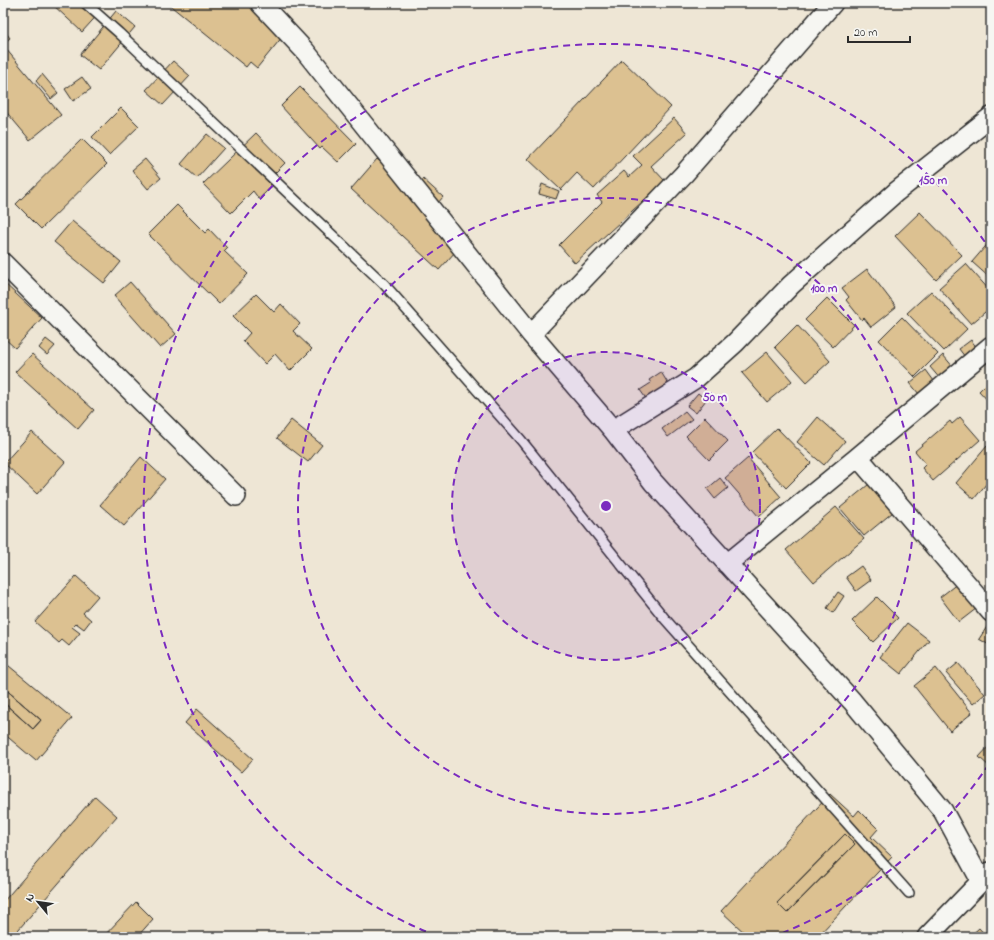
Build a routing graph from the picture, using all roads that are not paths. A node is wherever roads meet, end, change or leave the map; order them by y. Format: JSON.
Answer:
{"nodes":[{"id":1,"x":85,"y":3,"type":"edge"},
{"id":2,"x":260,"y":3,"type":"edge"},
{"id":3,"x":833,"y":3,"type":"edge"},
{"id":4,"x":991,"y":117,"type":"edge"},
{"id":5,"x":3,"y":262,"type":"edge"},
{"id":6,"x":531,"y":334,"type":"junction"},
{"id":7,"x":991,"y":347,"type":"edge"},
{"id":8,"x":613,"y":430,"type":"junction"},
{"id":9,"x":858,"y":457,"type":"junction"},
{"id":10,"x":236,"y":496,"type":"dead end"},
{"id":11,"x":727,"y":564,"type":"junction"},
{"id":12,"x":991,"y":612,"type":"edge"},
{"id":13,"x":986,"y":876,"type":"edge"},
{"id":14,"x":909,"y":893,"type":"dead end"},
{"id":15,"x":927,"y":937,"type":"edge"}],
"edges":[{"from":1,"to":14,"type":"lane"},
{"from":2,"to":6,"type":"street"},
{"from":3,"to":6,"type":"street"},
{"from":4,"to":8,"type":"street"},
{"from":5,"to":10,"type":"street"},
{"from":6,"to":8,"type":"street"},
{"from":7,"to":9,"type":"street"},
{"from":8,"to":11,"type":"street"},
{"from":9,"to":11,"type":"street"},
{"from":9,"to":12,"type":"street"},
{"from":11,"to":13,"type":"street"},
{"from":13,"to":15,"type":"street"}]}
